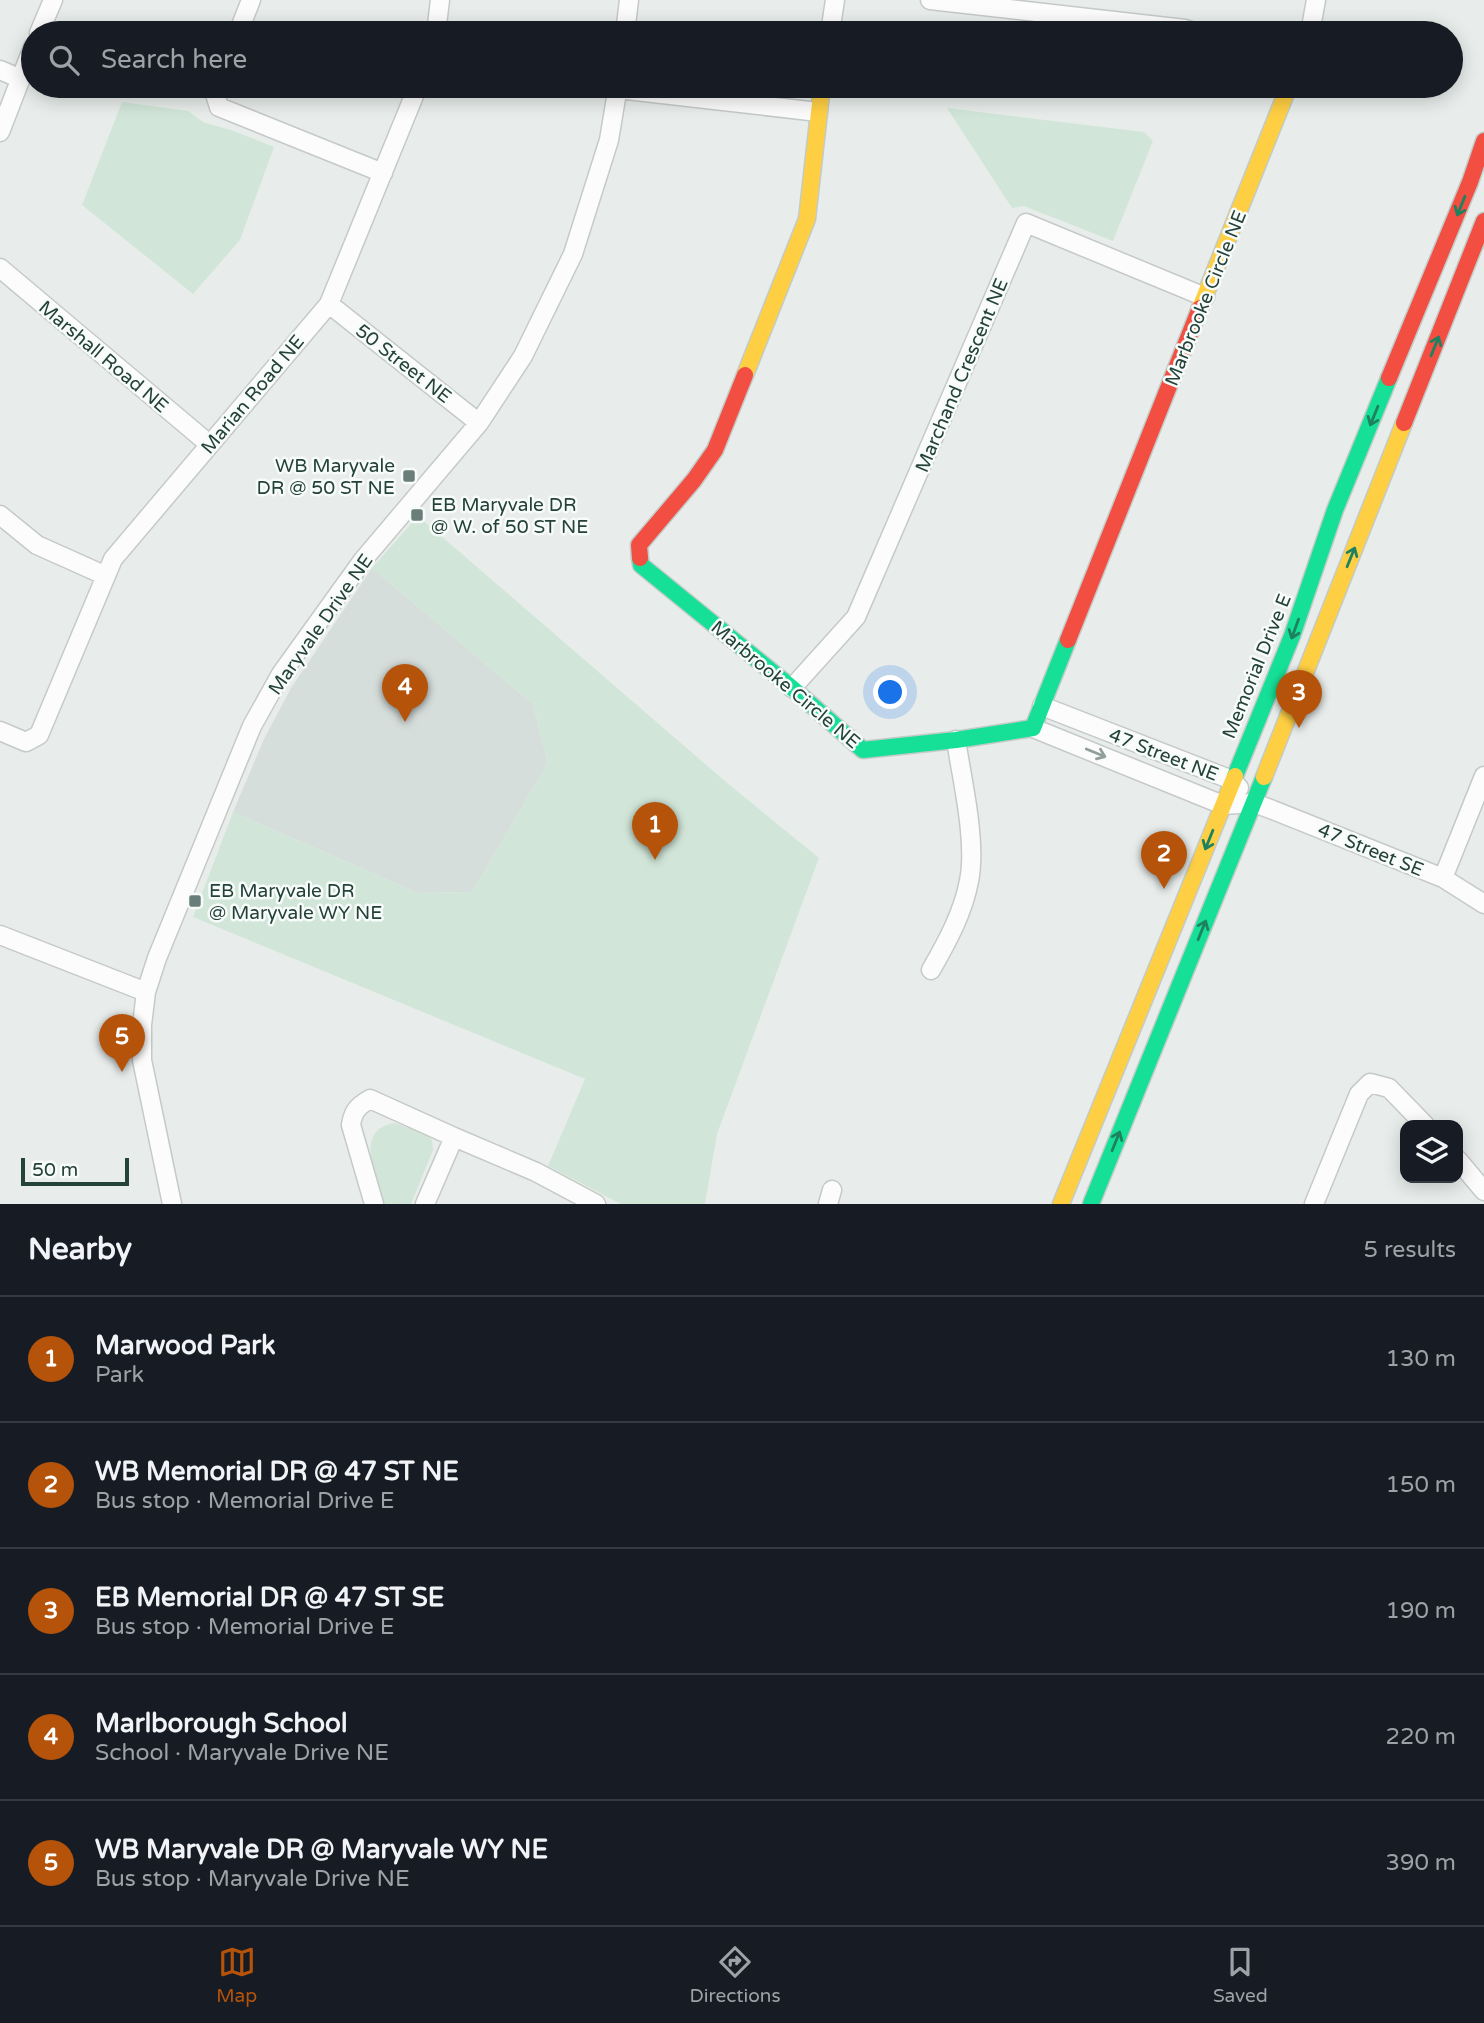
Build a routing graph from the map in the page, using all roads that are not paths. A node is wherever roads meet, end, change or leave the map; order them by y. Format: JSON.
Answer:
{"nodes":[{"id":1,"x":53,"y":0,"type":"edge"},
{"id":2,"x":251,"y":0,"type":"edge"},
{"id":3,"x":440,"y":0,"type":"edge"},
{"id":4,"x":629,"y":0,"type":"edge"},
{"id":5,"x":835,"y":0,"type":"edge"},
{"id":6,"x":930,"y":0,"type":"edge"},
{"id":7,"x":1316,"y":0,"type":"edge"},
{"id":8,"x":44,"y":21,"type":"edge"},
{"id":9,"x":243,"y":21,"type":"edge"},
{"id":10,"x":437,"y":21,"type":"edge"},
{"id":11,"x":626,"y":21,"type":"edge"},
{"id":12,"x":832,"y":21,"type":"edge"},
{"id":13,"x":1115,"y":21,"type":"edge"},
{"id":14,"x":1312,"y":21,"type":"edge"},
{"id":15,"x":0,"y":70,"type":"edge"},
{"id":16,"x":21,"y":79,"type":"joint"},
{"id":17,"x":216,"y":98,"type":"edge"},
{"id":18,"x":413,"y":98,"type":"edge"},
{"id":19,"x":616,"y":98,"type":"edge"},
{"id":20,"x":701,"y":98,"type":"edge"},
{"id":21,"x":820,"y":98,"type":"edge"},
{"id":22,"x":1284,"y":98,"type":"edge"},
{"id":23,"x":818,"y":112,"type":"junction"},
{"id":24,"x":0,"y":132,"type":"edge"},
{"id":25,"x":1484,"y":141,"type":"edge"},
{"id":26,"x":383,"y":173,"type":"junction"},
{"id":27,"x":1484,"y":221,"type":"edge"},
{"id":28,"x":0,"y":268,"type":"edge"},
{"id":29,"x":1205,"y":297,"type":"junction"},
{"id":30,"x":329,"y":304,"type":"junction"},
{"id":31,"x":479,"y":423,"type":"junction"},
{"id":32,"x":209,"y":444,"type":"junction"},
{"id":33,"x":0,"y":515,"type":"edge"},
{"id":34,"x":104,"y":575,"type":"junction"},
{"id":35,"x":792,"y":688,"type":"junction"},
{"id":36,"x":1042,"y":706,"type":"junction"},
{"id":37,"x":1033,"y":728,"type":"junction"},
{"id":38,"x":0,"y":731,"type":"edge"},
{"id":39,"x":956,"y":740,"type":"junction"},
{"id":40,"x":1484,"y":776,"type":"edge"},
{"id":41,"x":1232,"y":780,"type":"junction"},
{"id":42,"x":1254,"y":803,"type":"junction"},
{"id":43,"x":1223,"y":805,"type":"junction"},
{"id":44,"x":1443,"y":878,"type":"junction"},
{"id":45,"x":1484,"y":904,"type":"edge"},
{"id":46,"x":0,"y":935,"type":"edge"},
{"id":47,"x":930,"y":970,"type":"dead end"},
{"id":48,"x":146,"y":992,"type":"junction"},
{"id":49,"x":1420,"y":1120,"type":"edge"},
{"id":50,"x":454,"y":1137,"type":"junction"},
{"id":51,"x":1463,"y":1166,"type":"edge"},
{"id":52,"x":1484,"y":1191,"type":"edge"},
{"id":53,"x":172,"y":1204,"type":"edge"},
{"id":54,"x":374,"y":1204,"type":"edge"},
{"id":55,"x":425,"y":1204,"type":"edge"},
{"id":56,"x":596,"y":1204,"type":"edge"},
{"id":57,"x":1061,"y":1204,"type":"edge"},
{"id":58,"x":1091,"y":1204,"type":"edge"},
{"id":59,"x":1314,"y":1204,"type":"edge"}],
"edges":[{"from":1,"to":8,"type":"street"},
{"from":2,"to":9,"type":"street"},
{"from":3,"to":10,"type":"street"},
{"from":4,"to":11,"type":"street"},
{"from":5,"to":12,"type":"street"},
{"from":6,"to":13,"type":"street"},
{"from":7,"to":14,"type":"street"},
{"from":15,"to":16,"type":"street"},
{"from":16,"to":24,"type":"street"},
{"from":17,"to":26,"type":"street"},
{"from":18,"to":26,"type":"street","name":"Marian Road NE"},
{"from":19,"to":31,"type":"street","name":"Maryvale Drive NE"},
{"from":20,"to":23,"type":"street"},
{"from":21,"to":23,"type":"main road","name":"Marbrooke Circle NE"},
{"from":22,"to":29,"type":"main road","name":"Marbrooke Circle NE"},
{"from":23,"to":35,"type":"main road","name":"Marbrooke Circle NE"},
{"from":25,"to":41,"type":"main road","name":"Memorial Drive E","one_way":true},
{"from":26,"to":30,"type":"street","name":"Marian Road NE"},
{"from":42,"to":27,"type":"main road","one_way":true},
{"from":28,"to":32,"type":"street","name":"Marshall Road NE"},
{"from":29,"to":35,"type":"street","name":"Marchand Crescent NE"},
{"from":29,"to":36,"type":"main road","name":"Marbrooke Circle NE"},
{"from":30,"to":31,"type":"street","name":"50 Street NE"},
{"from":30,"to":32,"type":"street","name":"Marian Road NE"},
{"from":31,"to":48,"type":"street","name":"Maryvale Drive NE"},
{"from":32,"to":34,"type":"street","name":"Marian Road NE"},
{"from":33,"to":34,"type":"street"},
{"from":34,"to":38,"type":"street","name":"Marian Road NE"},
{"from":35,"to":39,"type":"main road","name":"Marbrooke Circle NE"},
{"from":36,"to":37,"type":"main road","name":"Marbrooke Circle NE"},
{"from":36,"to":41,"type":"street","name":"47 Street NE"},
{"from":37,"to":39,"type":"main road","name":"Marbrooke Circle NE"},
{"from":37,"to":43,"type":"street","name":"47 Street NE","one_way":true},
{"from":39,"to":47,"type":"street"},
{"from":40,"to":44,"type":"street"},
{"from":41,"to":42,"type":"street","name":"47 Street NE"},
{"from":41,"to":43,"type":"main road","name":"Memorial Drive E"},
{"from":42,"to":43,"type":"street","name":"47 Street NE"},
{"from":42,"to":44,"type":"street","name":"47 Street SE"},
{"from":58,"to":42,"type":"main road","one_way":true},
{"from":43,"to":57,"type":"main road","name":"Memorial Drive E","one_way":true},
{"from":44,"to":45,"type":"street","name":"47 Street SE"},
{"from":46,"to":48,"type":"street"},
{"from":48,"to":53,"type":"street","name":"Maryvale Drive NE"},
{"from":49,"to":59,"type":"street"},
{"from":50,"to":54,"type":"street"},
{"from":50,"to":55,"type":"street"},
{"from":50,"to":56,"type":"street"},
{"from":51,"to":52,"type":"street"}]}
